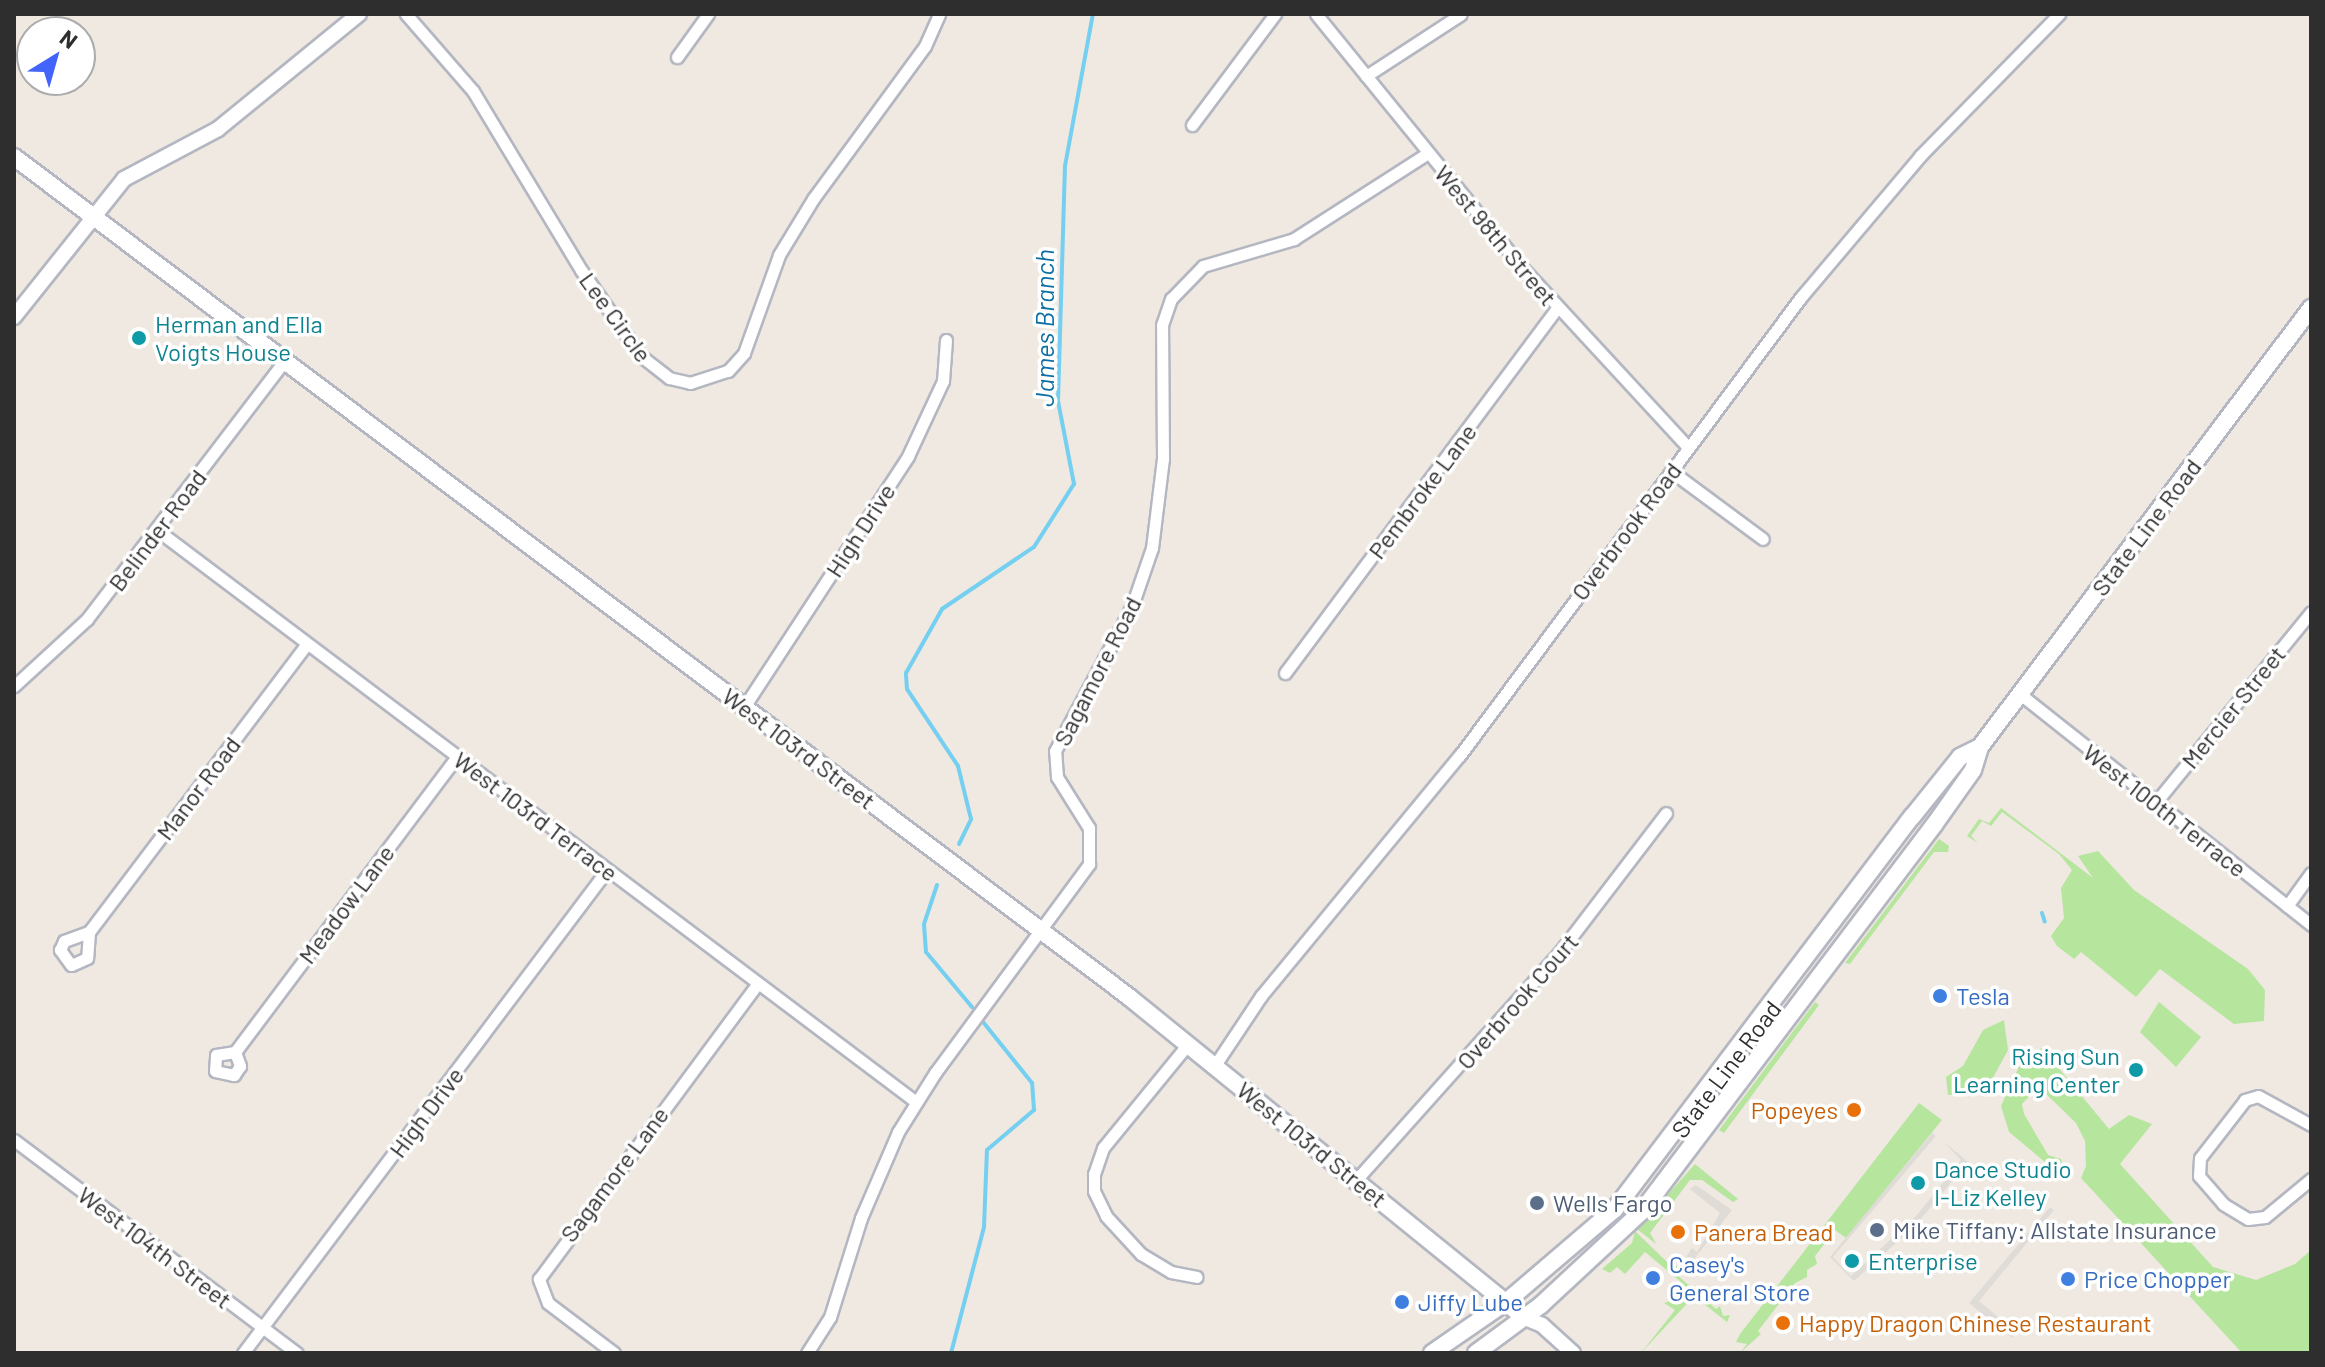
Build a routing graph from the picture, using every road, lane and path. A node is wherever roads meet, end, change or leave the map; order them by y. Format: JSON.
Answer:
{"nodes":[{"id":1,"x":359,"y":14,"type":"edge"},
{"id":2,"x":406,"y":14,"type":"edge"},
{"id":3,"x":708,"y":14,"type":"edge"},
{"id":4,"x":939,"y":14,"type":"edge"},
{"id":5,"x":1275,"y":14,"type":"edge"},
{"id":6,"x":1316,"y":14,"type":"edge"},
{"id":7,"x":1461,"y":14,"type":"edge"},
{"id":8,"x":2059,"y":14,"type":"edge"},
{"id":9,"x":677,"y":57,"type":"dead end"},
{"id":10,"x":1366,"y":76,"type":"junction"},
{"id":11,"x":1192,"y":125,"type":"dead end"},
{"id":12,"x":1428,"y":153,"type":"junction"},
{"id":13,"x":14,"y":157,"type":"edge"},
{"id":14,"x":92,"y":215,"type":"junction"},
{"id":15,"x":1557,"y":308,"type":"junction"},
{"id":16,"x":2311,"y":308,"type":"edge"},
{"id":17,"x":14,"y":317,"type":"edge"},
{"id":18,"x":946,"y":340,"type":"dead end"},
{"id":19,"x":285,"y":360,"type":"junction"},
{"id":20,"x":1687,"y":446,"type":"junction"},
{"id":21,"x":1671,"y":471,"type":"junction"},
{"id":22,"x":157,"y":530,"type":"junction"},
{"id":23,"x":1763,"y":539,"type":"dead end"},
{"id":24,"x":2311,"y":612,"type":"edge"},
{"id":25,"x":307,"y":644,"type":"junction"},
{"id":26,"x":1285,"y":673,"type":"dead end"},
{"id":27,"x":14,"y":686,"type":"edge"},
{"id":28,"x":2020,"y":694,"type":"junction"},
{"id":29,"x":744,"y":707,"type":"junction"},
{"id":30,"x":1980,"y":747,"type":"junction"},
{"id":31,"x":457,"y":756,"type":"junction"},
{"id":32,"x":2156,"y":802,"type":"junction"},
{"id":33,"x":1666,"y":813,"type":"dead end"},
{"id":34,"x":607,"y":870,"type":"junction"},
{"id":35,"x":2311,"y":873,"type":"edge"},
{"id":36,"x":2287,"y":906,"type":"junction"},
{"id":37,"x":2311,"y":925,"type":"edge"},
{"id":38,"x":1041,"y":931,"type":"junction"},
{"id":39,"x":89,"y":932,"type":"dead end"},
{"id":40,"x":758,"y":983,"type":"junction"},
{"id":41,"x":1188,"y":1044,"type":"junction"},
{"id":42,"x":235,"y":1052,"type":"dead end"},
{"id":43,"x":1215,"y":1065,"type":"junction"},
{"id":44,"x":916,"y":1102,"type":"junction"},
{"id":45,"x":2311,"y":1125,"type":"edge"},
{"id":46,"x":14,"y":1140,"type":"edge"},
{"id":47,"x":2311,"y":1179,"type":"edge"},
{"id":48,"x":1356,"y":1180,"type":"junction"},
{"id":49,"x":1197,"y":1277,"type":"dead end"},
{"id":50,"x":1506,"y":1302,"type":"junction"},
{"id":51,"x":1525,"y":1318,"type":"junction"},
{"id":52,"x":263,"y":1327,"type":"junction"},
{"id":53,"x":243,"y":1353,"type":"edge"},
{"id":54,"x":297,"y":1353,"type":"edge"},
{"id":55,"x":614,"y":1353,"type":"edge"},
{"id":56,"x":807,"y":1353,"type":"edge"},
{"id":57,"x":1432,"y":1353,"type":"edge"},
{"id":58,"x":1476,"y":1353,"type":"edge"},
{"id":59,"x":1573,"y":1353,"type":"edge"}],
"edges":[{"from":1,"to":14,"type":"street"},
{"from":2,"to":4,"type":"street","name":"Lee Circle"},
{"from":3,"to":9,"type":"street"},
{"from":5,"to":11,"type":"street"},
{"from":6,"to":10,"type":"street","name":"West 98th Street"},
{"from":7,"to":10,"type":"street"},
{"from":8,"to":20,"type":"street","name":"Overbrook Road"},
{"from":10,"to":12,"type":"street","name":"West 98th Street"},
{"from":12,"to":15,"type":"street","name":"West 98th Street"},
{"from":12,"to":38,"type":"street","name":"Sagamore Road"},
{"from":13,"to":14,"type":"main road","name":"West 103rd Street"},
{"from":14,"to":17,"type":"street"},
{"from":14,"to":19,"type":"main road","name":"West 103rd Street"},
{"from":15,"to":20,"type":"street","name":"West 98th Street"},
{"from":15,"to":26,"type":"street","name":"Pembroke Lane"},
{"from":16,"to":28,"type":"main road","name":"State Line Road"},
{"from":18,"to":29,"type":"street","name":"High Drive"},
{"from":19,"to":22,"type":"street","name":"Belinder Road"},
{"from":19,"to":29,"type":"main road","name":"West 103rd Street"},
{"from":20,"to":21,"type":"street","name":"Overbrook Road"},
{"from":21,"to":23,"type":"street"},
{"from":21,"to":43,"type":"street","name":"Overbrook Road"},
{"from":22,"to":25,"type":"street","name":"West 103rd Terrace"},
{"from":22,"to":27,"type":"street","name":"Belinder Road"},
{"from":24,"to":32,"type":"street","name":"Mercier Street"},
{"from":25,"to":31,"type":"street","name":"West 103rd Terrace"},
{"from":25,"to":39,"type":"street","name":"Manor Road"},
{"from":28,"to":30,"type":"main road","name":"State Line Road"},
{"from":28,"to":32,"type":"street","name":"West 100th Terrace"},
{"from":29,"to":38,"type":"main road","name":"West 103rd Street"},
{"from":30,"to":50,"type":"main road","name":"State Line Road"},
{"from":30,"to":51,"type":"main road","name":"State Line Road"},
{"from":31,"to":34,"type":"street","name":"West 103rd Terrace"},
{"from":31,"to":42,"type":"street","name":"Meadow Lane"},
{"from":32,"to":36,"type":"street","name":"West 100th Terrace"},
{"from":33,"to":48,"type":"street","name":"Overbrook Court"},
{"from":34,"to":40,"type":"street","name":"West 103rd Terrace"},
{"from":34,"to":52,"type":"street","name":"High Drive"},
{"from":35,"to":36,"type":"street"},
{"from":36,"to":37,"type":"street","name":"West 100th Terrace"},
{"from":38,"to":41,"type":"main road","name":"West 103rd Street"},
{"from":38,"to":44,"type":"street","name":"Sagamore Road"},
{"from":40,"to":44,"type":"street","name":"West 103rd Terrace"},
{"from":40,"to":55,"type":"street","name":"Sagamore Lane"},
{"from":41,"to":43,"type":"main road","name":"West 103rd Street"},
{"from":41,"to":49,"type":"street"},
{"from":43,"to":48,"type":"main road","name":"West 103rd Street"},
{"from":44,"to":56,"type":"street","name":"Sagamore Road"},
{"from":45,"to":47,"type":"street"},
{"from":46,"to":52,"type":"street","name":"West 104th Street"},
{"from":48,"to":50,"type":"main road","name":"West 103rd Street"},
{"from":50,"to":51,"type":"main road","name":"West 103rd Street"},
{"from":50,"to":57,"type":"main road","name":"State Line Road"},
{"from":51,"to":58,"type":"main road","name":"State Line Road"},
{"from":51,"to":59,"type":"street","name":"West 103rd Street"},
{"from":52,"to":53,"type":"street","name":"High Drive"},
{"from":52,"to":54,"type":"street","name":"West 104th Street"}]}
